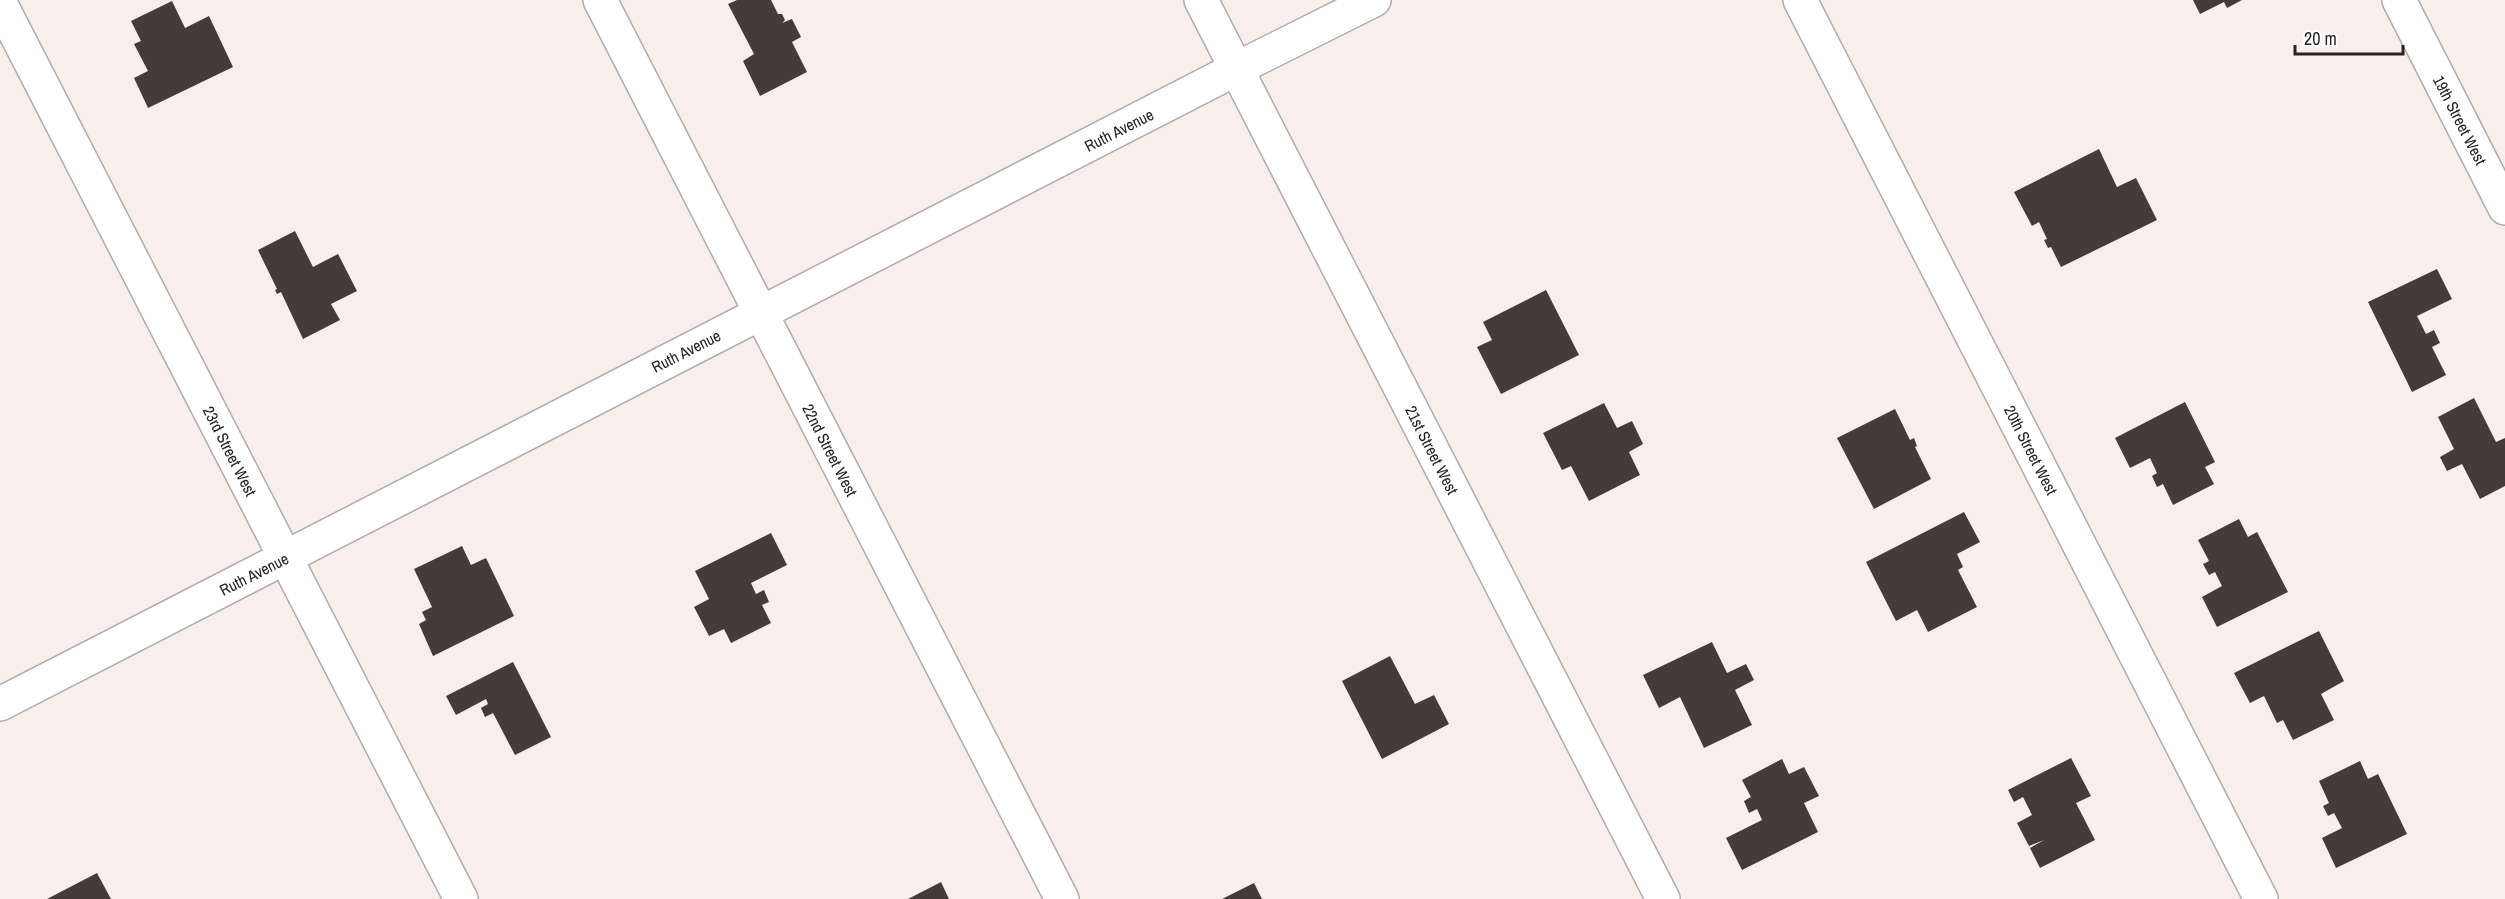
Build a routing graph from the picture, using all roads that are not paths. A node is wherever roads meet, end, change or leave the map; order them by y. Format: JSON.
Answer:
{"nodes":[{"id":1,"x":600,"y":0,"type":"edge"},
{"id":2,"x":1201,"y":0,"type":"edge"},
{"id":3,"x":1374,"y":0,"type":"edge"},
{"id":4,"x":1800,"y":0,"type":"edge"},
{"id":5,"x":2399,"y":0,"type":"edge"},
{"id":6,"x":0,"y":3,"type":"edge"},
{"id":7,"x":1236,"y":69,"type":"junction"},
{"id":8,"x":2505,"y":208,"type":"edge"},
{"id":9,"x":760,"y":313,"type":"junction"},
{"id":10,"x":285,"y":558,"type":"junction"},
{"id":11,"x":0,"y":704,"type":"edge"},
{"id":12,"x":461,"y":899,"type":"edge"},
{"id":13,"x":1062,"y":899,"type":"edge"},
{"id":14,"x":1663,"y":899,"type":"edge"},
{"id":15,"x":2261,"y":899,"type":"edge"}],
"edges":[{"from":1,"to":9,"type":"street","name":"22nd Street West"},
{"from":2,"to":7,"type":"street","name":"21st Street West"},
{"from":3,"to":7,"type":"street","name":"Ruth Avenue"},
{"from":4,"to":15,"type":"street","name":"20th Street West"},
{"from":5,"to":8,"type":"street","name":"19th Street West"},
{"from":6,"to":10,"type":"street","name":"23rd Street West"},
{"from":7,"to":9,"type":"street","name":"Ruth Avenue"},
{"from":7,"to":14,"type":"street","name":"21st Street West"},
{"from":9,"to":10,"type":"street","name":"Ruth Avenue"},
{"from":9,"to":13,"type":"street","name":"22nd Street West"},
{"from":10,"to":11,"type":"street","name":"Ruth Avenue"},
{"from":10,"to":12,"type":"street","name":"23rd Street West"}]}
